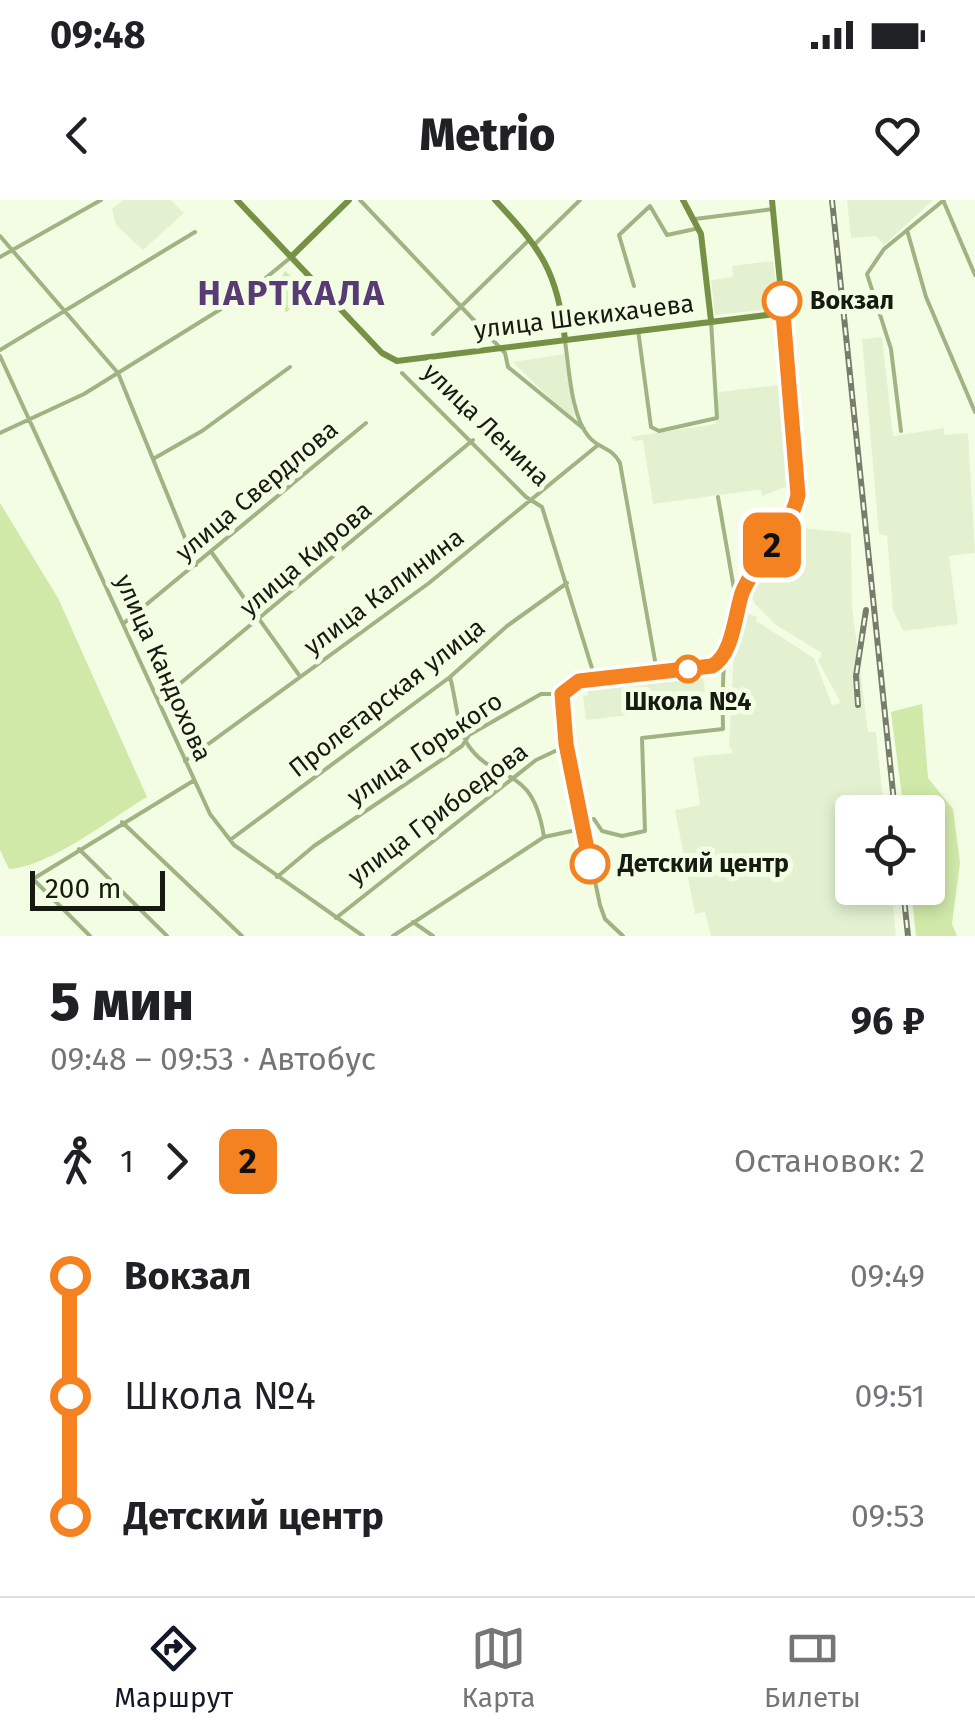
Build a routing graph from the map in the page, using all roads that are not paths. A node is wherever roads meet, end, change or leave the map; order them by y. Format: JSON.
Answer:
{"nodes":[{"id":1,"x":101,"y":200,"type":"edge"},
{"id":2,"x":236,"y":200,"type":"edge"},
{"id":3,"x":349,"y":200,"type":"edge"},
{"id":4,"x":360,"y":200,"type":"edge"},
{"id":5,"x":494,"y":200,"type":"edge"},
{"id":6,"x":580,"y":200,"type":"edge"},
{"id":7,"x":683,"y":200,"type":"edge"},
{"id":8,"x":944,"y":200,"type":"edge"},
{"id":9,"x":772,"y":204,"type":"edge"},
{"id":10,"x":695,"y":218,"type":"junction"},
{"id":11,"x":699,"y":228,"type":"junction"},
{"id":12,"x":907,"y":230,"type":"junction"},
{"id":13,"x":195,"y":232,"type":"dead end"},
{"id":14,"x":0,"y":236,"type":"edge"},
{"id":15,"x":533,"y":241,"type":"junction"},
{"id":16,"x":13,"y":250,"type":"junction"},
{"id":17,"x":0,"y":257,"type":"edge"},
{"id":18,"x":291,"y":257,"type":"junction"},
{"id":19,"x":975,"y":274,"type":"edge"},
{"id":20,"x":634,"y":286,"type":"dead end"},
{"id":21,"x":462,"y":308,"type":"junction"},
{"id":22,"x":68,"y":312,"type":"junction"},
{"id":23,"x":783,"y":314,"type":"junction"},
{"id":24,"x":711,"y":321,"type":"junction"},
{"id":25,"x":638,"y":330,"type":"junction"},
{"id":26,"x":433,"y":334,"type":"dead end"},
{"id":27,"x":565,"y":340,"type":"junction"},
{"id":28,"x":500,"y":348,"type":"junction"},
{"id":29,"x":0,"y":353,"type":"edge"},
{"id":30,"x":391,"y":360,"type":"joint"},
{"id":31,"x":290,"y":368,"type":"dead end"},
{"id":32,"x":118,"y":373,"type":"junction"},
{"id":33,"x":402,"y":373,"type":"dead end"},
{"id":34,"x":975,"y":412,"type":"edge"},
{"id":35,"x":32,"y":420,"type":"junction"},
{"id":36,"x":366,"y":423,"type":"dead end"},
{"id":37,"x":584,"y":430,"type":"junction"},
{"id":38,"x":901,"y":431,"type":"dead end"},
{"id":39,"x":0,"y":433,"type":"edge"},
{"id":40,"x":473,"y":440,"type":"junction"},
{"id":41,"x":598,"y":445,"type":"junction"},
{"id":42,"x":152,"y":459,"type":"junction"},
{"id":43,"x":718,"y":497,"type":"dead end"},
{"id":44,"x":534,"y":500,"type":"junction"},
{"id":45,"x":212,"y":552,"type":"junction"},
{"id":46,"x":196,"y":565,"type":"junction"},
{"id":47,"x":568,"y":583,"type":"junction"},
{"id":48,"x":741,"y":596,"type":"junction"},
{"id":49,"x":259,"y":622,"type":"junction"},
{"id":50,"x":124,"y":623,"type":"junction"},
{"id":51,"x":720,"y":662,"type":"junction"},
{"id":52,"x":657,"y":672,"type":"junction"},
{"id":53,"x":300,"y":677,"type":"junction"},
{"id":54,"x":450,"y":678,"type":"junction"},
{"id":55,"x":596,"y":678,"type":"junction"},
{"id":56,"x":562,"y":694,"type":"junction"},
{"id":57,"x":159,"y":701,"type":"junction"},
{"id":58,"x":465,"y":739,"type":"junction"},
{"id":59,"x":566,"y":746,"type":"junction"},
{"id":60,"x":185,"y":761,"type":"junction"},
{"id":61,"x":516,"y":778,"type":"junction"},
{"id":62,"x":194,"y":781,"type":"junction"},
{"id":63,"x":122,"y":822,"type":"junction"},
{"id":64,"x":580,"y":826,"type":"junction"},
{"id":65,"x":544,"y":836,"type":"junction"},
{"id":66,"x":230,"y":840,"type":"junction"},
{"id":67,"x":79,"y":850,"type":"junction"},
{"id":68,"x":278,"y":878,"type":"junction"},
{"id":69,"x":336,"y":918,"type":"junction"},
{"id":70,"x":413,"y":922,"type":"junction"},
{"id":71,"x":90,"y":936,"type":"edge"},
{"id":72,"x":167,"y":936,"type":"edge"},
{"id":73,"x":242,"y":936,"type":"edge"},
{"id":74,"x":363,"y":936,"type":"edge"},
{"id":75,"x":393,"y":936,"type":"edge"},
{"id":76,"x":433,"y":936,"type":"edge"},
{"id":77,"x":623,"y":936,"type":"edge"}],
"edges":[{"from":1,"to":16,"type":"street"},
{"from":2,"to":18,"type":"street","name":"улица Ленина"},
{"from":3,"to":18,"type":"street"},
{"from":4,"to":21,"type":"street"},
{"from":5,"to":15,"type":"street"},
{"from":6,"to":15,"type":"street"},
{"from":7,"to":10,"type":"street"},
{"from":8,"to":12,"type":"street"},
{"from":8,"to":19,"type":"street"},
{"from":9,"to":10,"type":"street"},
{"from":9,"to":23,"type":"street"},
{"from":10,"to":11,"type":"street"},
{"from":11,"to":20,"type":"street"},
{"from":11,"to":24,"type":"street"},
{"from":12,"to":34,"type":"street"},
{"from":12,"to":38,"type":"street"},
{"from":13,"to":22,"type":"street"},
{"from":14,"to":16,"type":"street"},
{"from":15,"to":21,"type":"street"},
{"from":15,"to":27,"type":"street"},
{"from":16,"to":17,"type":"street"},
{"from":16,"to":22,"type":"street"},
{"from":18,"to":30,"type":"street","name":"улица Ленина"},
{"from":18,"to":32,"type":"street"},
{"from":21,"to":26,"type":"street"},
{"from":21,"to":28,"type":"street"},
{"from":22,"to":29,"type":"street"},
{"from":22,"to":32,"type":"street"},
{"from":23,"to":24,"type":"street","name":"улица Шекихачева"},
{"from":23,"to":48,"type":"street"},
{"from":24,"to":25,"type":"street","name":"улица Шекихачева"},
{"from":24,"to":25,"type":"street"},
{"from":25,"to":27,"type":"street","name":"улица Шекихачева"},
{"from":27,"to":28,"type":"street","name":"улица Шекихачева"},
{"from":27,"to":37,"type":"street"},
{"from":28,"to":30,"type":"street","name":"улица Шекихачева"},
{"from":28,"to":37,"type":"street"},
{"from":29,"to":35,"type":"street","name":"улица Кандохова"},
{"from":31,"to":42,"type":"street"},
{"from":32,"to":35,"type":"street"},
{"from":32,"to":42,"type":"street"},
{"from":33,"to":40,"type":"street","name":"улица Ленина"},
{"from":35,"to":39,"type":"street"},
{"from":35,"to":50,"type":"street","name":"улица Кандохова"},
{"from":36,"to":45,"type":"street","name":"улица Свердлова"},
{"from":37,"to":41,"type":"street"},
{"from":40,"to":44,"type":"street","name":"улица Ленина"},
{"from":40,"to":49,"type":"street","name":"улица Кирова"},
{"from":41,"to":44,"type":"street","name":"улица Калинина"},
{"from":41,"to":52,"type":"street"},
{"from":42,"to":46,"type":"street"},
{"from":43,"to":48,"type":"street"},
{"from":44,"to":47,"type":"street","name":"улица Ленина"},
{"from":44,"to":53,"type":"street","name":"улица Калинина"},
{"from":45,"to":46,"type":"street","name":"улица Свердлова"},
{"from":45,"to":49,"type":"street"},
{"from":46,"to":50,"type":"street","name":"улица Свердлова"},
{"from":47,"to":54,"type":"street","name":"Пролетарская улица"},
{"from":47,"to":55,"type":"street","name":"улица Ленина"},
{"from":48,"to":51,"type":"street"},
{"from":49,"to":53,"type":"street"},
{"from":49,"to":57,"type":"street","name":"улица Кирова"},
{"from":50,"to":57,"type":"street","name":"улица Кандохова"},
{"from":51,"to":52,"type":"street","name":"улица Горького"},
{"from":51,"to":64,"type":"street"},
{"from":52,"to":55,"type":"street","name":"улица Горького"},
{"from":53,"to":60,"type":"street","name":"улица Калинина"},
{"from":54,"to":58,"type":"street"},
{"from":54,"to":66,"type":"street","name":"Пролетарская улица"},
{"from":55,"to":56,"type":"street","name":"улица Горького"},
{"from":56,"to":58,"type":"street","name":"улица Горького"},
{"from":56,"to":59,"type":"street"},
{"from":57,"to":60,"type":"street","name":"улица Кандохова"},
{"from":58,"to":61,"type":"street"},
{"from":58,"to":68,"type":"street","name":"улица Горького"},
{"from":59,"to":61,"type":"street","name":"улица Грибоедова"},
{"from":59,"to":64,"type":"street"},
{"from":60,"to":62,"type":"street","name":"улица Кандохова"},
{"from":61,"to":65,"type":"street"},
{"from":61,"to":69,"type":"street","name":"улица Грибоедова"},
{"from":62,"to":63,"type":"street"},
{"from":62,"to":66,"type":"street","name":"улица Кандохова"},
{"from":63,"to":67,"type":"street"},
{"from":63,"to":73,"type":"street"},
{"from":64,"to":65,"type":"street"},
{"from":64,"to":77,"type":"street"},
{"from":65,"to":70,"type":"street"},
{"from":66,"to":68,"type":"street","name":"улица Кандохова"},
{"from":67,"to":71,"type":"street"},
{"from":67,"to":72,"type":"street"},
{"from":68,"to":69,"type":"street","name":"улица Кандохова"},
{"from":69,"to":74,"type":"street","name":"улица Кандохова"},
{"from":70,"to":75,"type":"street"},
{"from":70,"to":76,"type":"street"}]}
